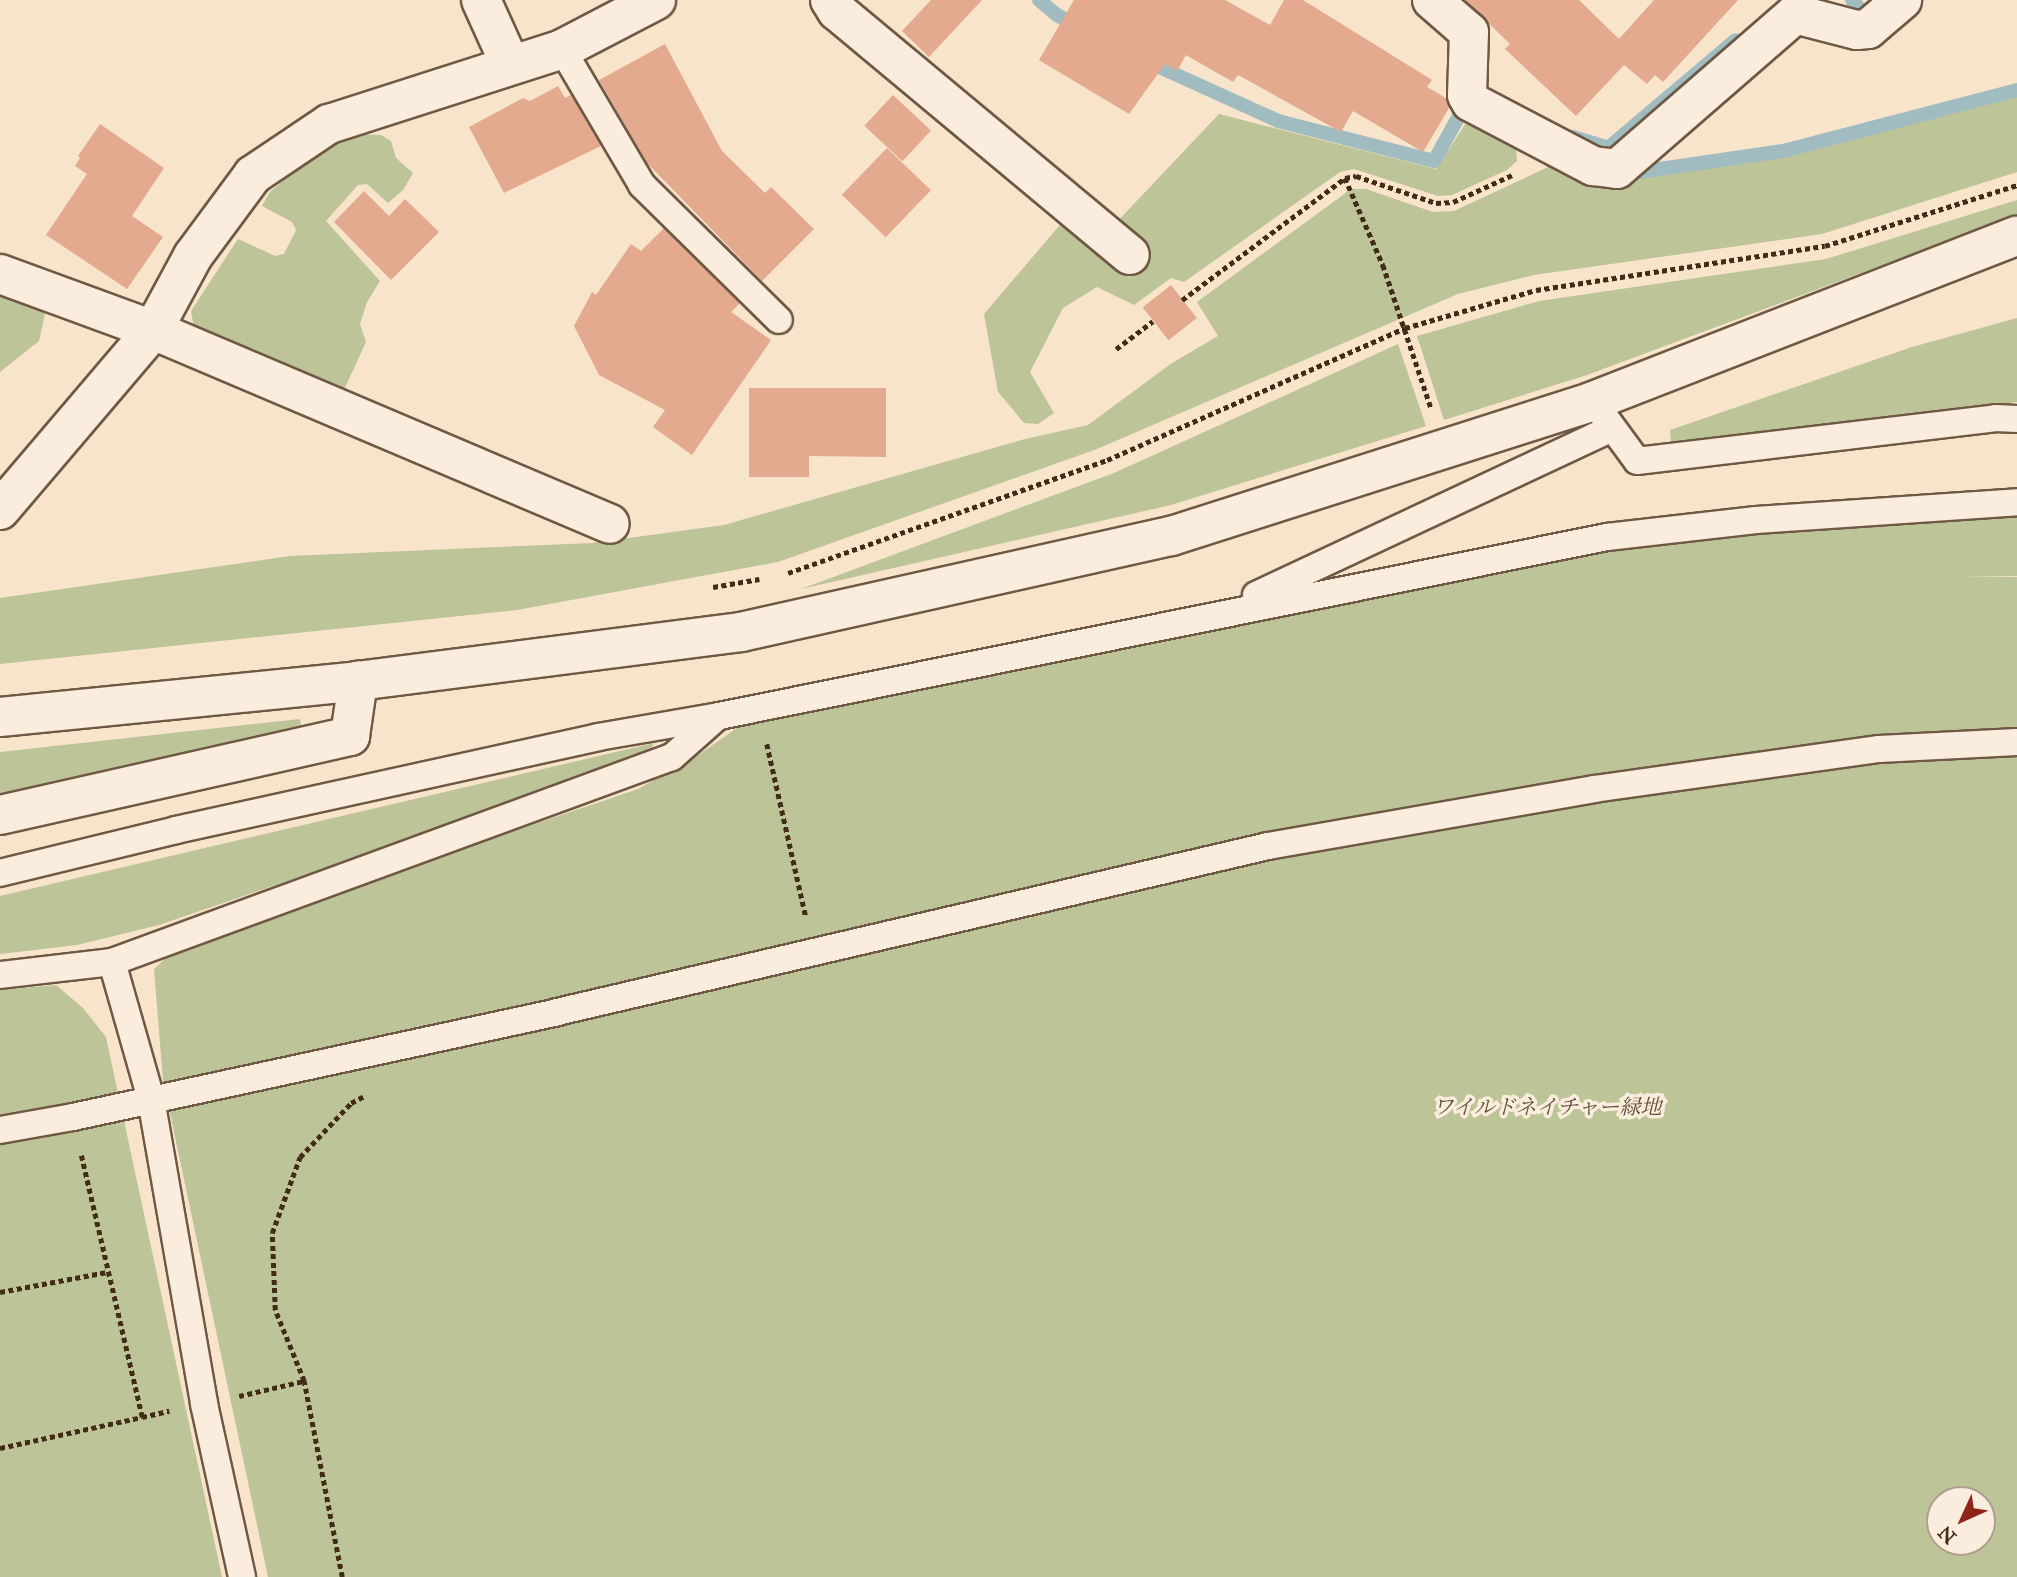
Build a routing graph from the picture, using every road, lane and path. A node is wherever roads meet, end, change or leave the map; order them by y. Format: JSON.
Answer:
{"nodes":[{"id":1,"x":481,"y":0,"type":"edge"},
{"id":2,"x":656,"y":0,"type":"edge"},
{"id":3,"x":830,"y":0,"type":"edge"},
{"id":4,"x":1432,"y":0,"type":"edge"},
{"id":5,"x":1902,"y":0,"type":"edge"},
{"id":6,"x":562,"y":49,"type":"junction"},
{"id":7,"x":510,"y":64,"type":"junction"},
{"id":8,"x":1563,"y":151,"type":"junction"},
{"id":9,"x":1345,"y":178,"type":"junction"},
{"id":10,"x":2017,"y":185,"type":"edge"},
{"id":11,"x":2017,"y":236,"type":"edge"},
{"id":12,"x":1130,"y":255,"type":"dead end"},
{"id":13,"x":0,"y":274,"type":"edge"},
{"id":14,"x":1182,"y":300,"type":"dead end"},
{"id":15,"x":779,"y":320,"type":"dead end"},
{"id":16,"x":1153,"y":321,"type":"dead end"},
{"id":17,"x":1405,"y":328,"type":"junction"},
{"id":18,"x":153,"y":330,"type":"junction"},
{"id":19,"x":1116,"y":349,"type":"dead end"},
{"id":20,"x":1433,"y":412,"type":"dead end"},
{"id":21,"x":1602,"y":414,"type":"junction"},
{"id":22,"x":2017,"y":419,"type":"edge"},
{"id":23,"x":2017,"y":502,"type":"edge"},
{"id":24,"x":0,"y":510,"type":"edge"},
{"id":25,"x":610,"y":524,"type":"dead end"},
{"id":26,"x":782,"y":575,"type":"dead end"},
{"id":27,"x":769,"y":577,"type":"dead end"},
{"id":28,"x":702,"y":589,"type":"dead end"},
{"id":29,"x":1215,"y":613,"type":"junction"},
{"id":30,"x":358,"y":681,"type":"junction"},
{"id":31,"x":758,"y":706,"type":"junction"},
{"id":32,"x":719,"y":716,"type":"junction"},
{"id":33,"x":0,"y":717,"type":"edge"},
{"id":34,"x":2017,"y":742,"type":"edge"},
{"id":35,"x":0,"y":815,"type":"edge"},
{"id":36,"x":0,"y":873,"type":"edge"},
{"id":37,"x":813,"y":952,"type":"junction"},
{"id":38,"x":112,"y":962,"type":"junction"},
{"id":39,"x":0,"y":975,"type":"edge"},
{"id":40,"x":375,"y":1090,"type":"dead end"},
{"id":41,"x":151,"y":1100,"type":"junction"},
{"id":42,"x":73,"y":1117,"type":"junction"},
{"id":43,"x":0,"y":1130,"type":"edge"},
{"id":44,"x":107,"y":1272,"type":"junction"},
{"id":45,"x":0,"y":1292,"type":"edge"},
{"id":46,"x":304,"y":1381,"type":"junction"},
{"id":47,"x":204,"y":1404,"type":"junction"},
{"id":48,"x":0,"y":1448,"type":"edge"},
{"id":49,"x":242,"y":1577,"type":"edge"},
{"id":50,"x":342,"y":1577,"type":"edge"}],
"edges":[{"from":1,"to":7,"type":"street"},
{"from":2,"to":6,"type":"street"},
{"from":3,"to":12,"type":"street"},
{"from":4,"to":8,"type":"street"},
{"from":5,"to":8,"type":"street"},
{"from":6,"to":7,"type":"street"},
{"from":6,"to":15,"type":"lane"},
{"from":7,"to":18,"type":"street"},
{"from":8,"to":9,"type":"path"},
{"from":9,"to":14,"type":"path"},
{"from":9,"to":17,"type":"path"},
{"from":10,"to":17,"type":"path"},
{"from":11,"to":21,"type":"street"},
{"from":13,"to":18,"type":"street"},
{"from":16,"to":19,"type":"path"},
{"from":17,"to":20,"type":"path"},
{"from":17,"to":26,"type":"path"},
{"from":18,"to":24,"type":"street"},
{"from":18,"to":25,"type":"street"},
{"from":21,"to":22,"type":"lane"},
{"from":21,"to":29,"type":"lane"},
{"from":21,"to":30,"type":"street"},
{"from":23,"to":29,"type":"lane"},
{"from":27,"to":28,"type":"path"},
{"from":29,"to":31,"type":"lane"},
{"from":30,"to":33,"type":"street"},
{"from":30,"to":35,"type":"street"},
{"from":31,"to":32,"type":"lane"},
{"from":31,"to":37,"type":"path"},
{"from":32,"to":36,"type":"lane"},
{"from":32,"to":38,"type":"lane"},
{"from":34,"to":37,"type":"lane"},
{"from":37,"to":41,"type":"lane"},
{"from":38,"to":39,"type":"lane"},
{"from":38,"to":41,"type":"lane"},
{"from":40,"to":46,"type":"path"},
{"from":41,"to":42,"type":"lane"},
{"from":41,"to":47,"type":"lane"},
{"from":42,"to":43,"type":"lane"},
{"from":42,"to":44,"type":"path"},
{"from":44,"to":45,"type":"path"},
{"from":44,"to":48,"type":"path"},
{"from":46,"to":47,"type":"path"},
{"from":46,"to":50,"type":"path"},
{"from":47,"to":49,"type":"lane"}]}
